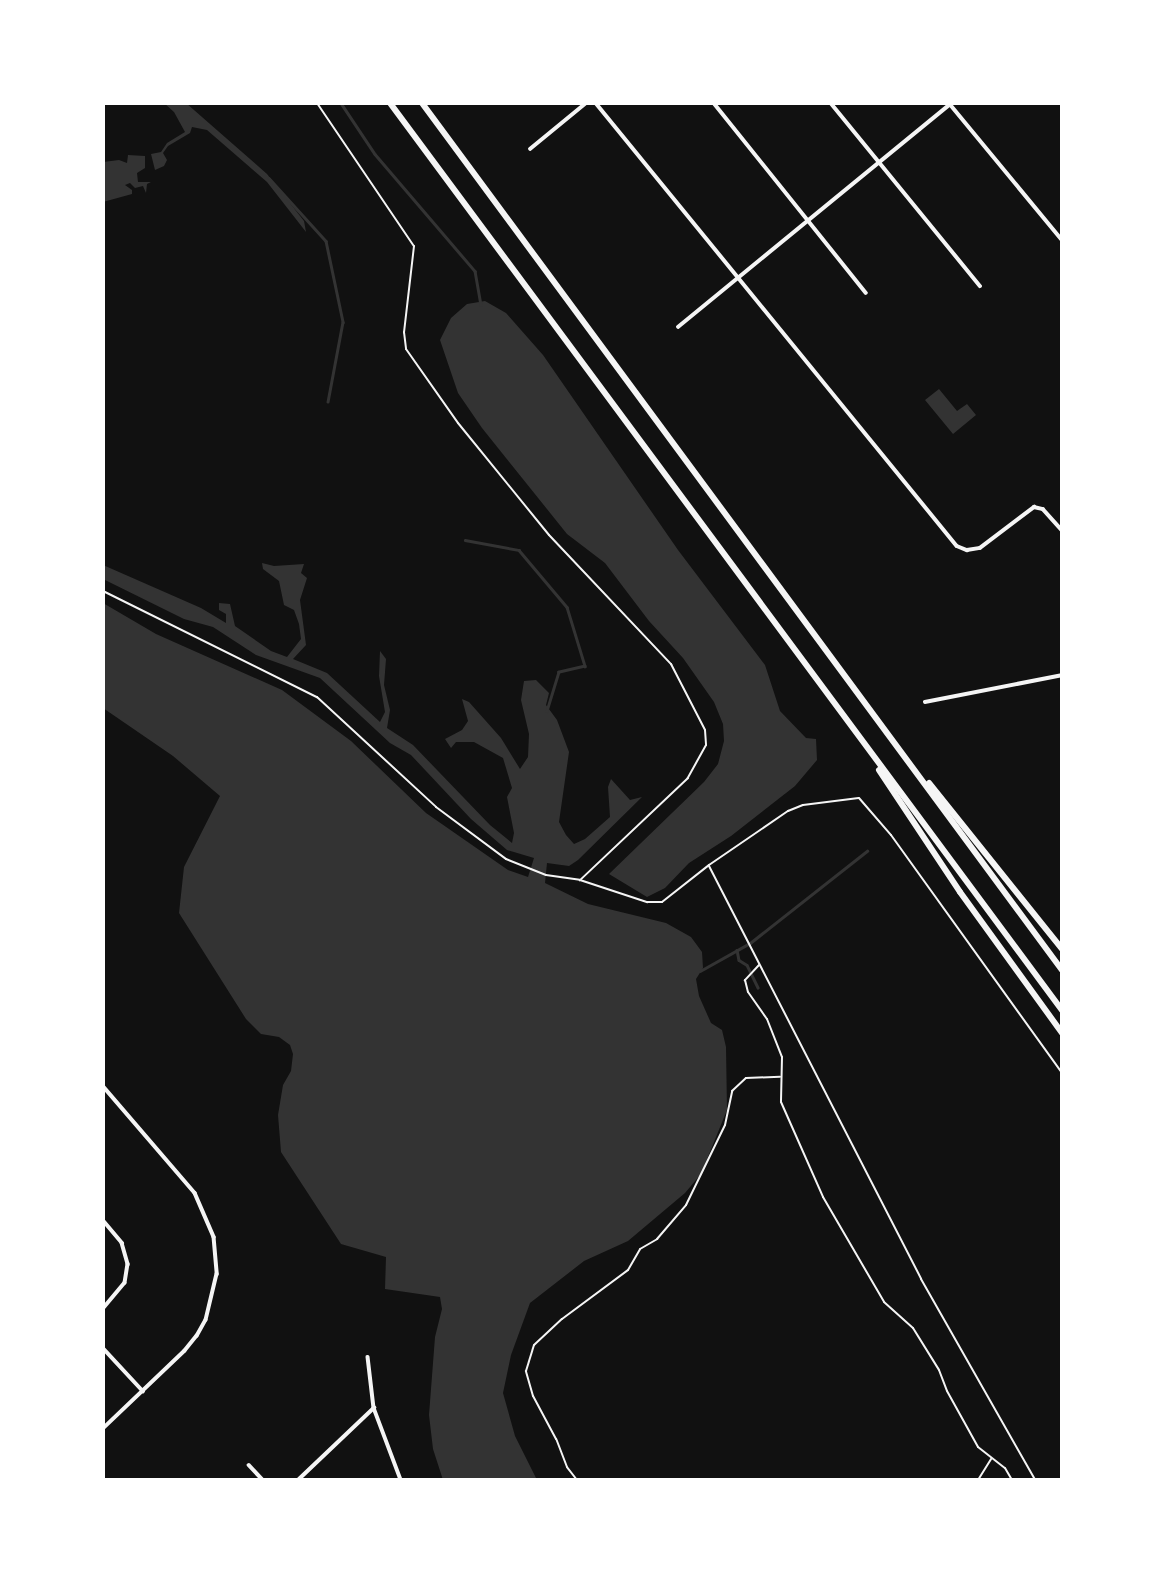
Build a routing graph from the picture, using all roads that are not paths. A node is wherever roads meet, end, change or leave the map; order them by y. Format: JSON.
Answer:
{"nodes":[{"id":1,"x":390,"y":103,"type":"edge"},
{"id":2,"x":422,"y":103,"type":"edge"},
{"id":3,"x":586,"y":103,"type":"edge"},
{"id":4,"x":596,"y":103,"type":"edge"},
{"id":5,"x":715,"y":103,"type":"edge"},
{"id":6,"x":831,"y":103,"type":"edge"},
{"id":7,"x":951,"y":104,"type":"edge"},
{"id":8,"x":530,"y":149,"type":"dead end"},
{"id":9,"x":879,"y":163,"type":"junction"},
{"id":10,"x":809,"y":220,"type":"junction"},
{"id":11,"x":1062,"y":240,"type":"edge"},
{"id":12,"x":738,"y":278,"type":"junction"},
{"id":13,"x":980,"y":286,"type":"dead end"},
{"id":14,"x":866,"y":293,"type":"dead end"},
{"id":15,"x":678,"y":327,"type":"dead end"},
{"id":16,"x":1062,"y":530,"type":"edge"},
{"id":17,"x":1062,"y":675,"type":"edge"},
{"id":18,"x":925,"y":702,"type":"dead end"},
{"id":19,"x":851,"y":727,"type":"junction"},
{"id":20,"x":902,"y":752,"type":"junction"},
{"id":21,"x":1062,"y":949,"type":"edge"},
{"id":22,"x":1062,"y":970,"type":"edge"},
{"id":23,"x":1062,"y":1010,"type":"edge"},
{"id":24,"x":1062,"y":1033,"type":"edge"},
{"id":25,"x":103,"y":1086,"type":"edge"},
{"id":26,"x":103,"y":1220,"type":"edge"},
{"id":27,"x":103,"y":1309,"type":"edge"},
{"id":28,"x":103,"y":1348,"type":"edge"},
{"id":29,"x":368,"y":1357,"type":"dead end"},
{"id":30,"x":143,"y":1391,"type":"junction"},
{"id":31,"x":374,"y":1408,"type":"junction"},
{"id":32,"x":103,"y":1429,"type":"edge"},
{"id":33,"x":249,"y":1465,"type":"dead end"},
{"id":34,"x":263,"y":1480,"type":"edge"},
{"id":35,"x":298,"y":1480,"type":"edge"},
{"id":36,"x":401,"y":1480,"type":"edge"}],
"edges":[{"from":1,"to":19,"type":"highway"},
{"from":2,"to":20,"type":"highway"},
{"from":3,"to":8,"type":"street"},
{"from":4,"to":12,"type":"street"},
{"from":5,"to":10,"type":"street"},
{"from":6,"to":9,"type":"street"},
{"from":7,"to":9,"type":"street"},
{"from":7,"to":11,"type":"street"},
{"from":9,"to":10,"type":"street"},
{"from":9,"to":13,"type":"street"},
{"from":10,"to":12,"type":"street"},
{"from":10,"to":14,"type":"street"},
{"from":12,"to":15,"type":"street"},
{"from":12,"to":16,"type":"street"},
{"from":17,"to":18,"type":"street"},
{"from":19,"to":23,"type":"highway"},
{"from":19,"to":24,"type":"highway"},
{"from":20,"to":21,"type":"highway"},
{"from":20,"to":22,"type":"highway"},
{"from":25,"to":30,"type":"street"},
{"from":26,"to":27,"type":"street"},
{"from":28,"to":30,"type":"street"},
{"from":29,"to":31,"type":"street"},
{"from":30,"to":32,"type":"street"},
{"from":31,"to":35,"type":"street"},
{"from":31,"to":36,"type":"street"},
{"from":33,"to":34,"type":"street"}]}
